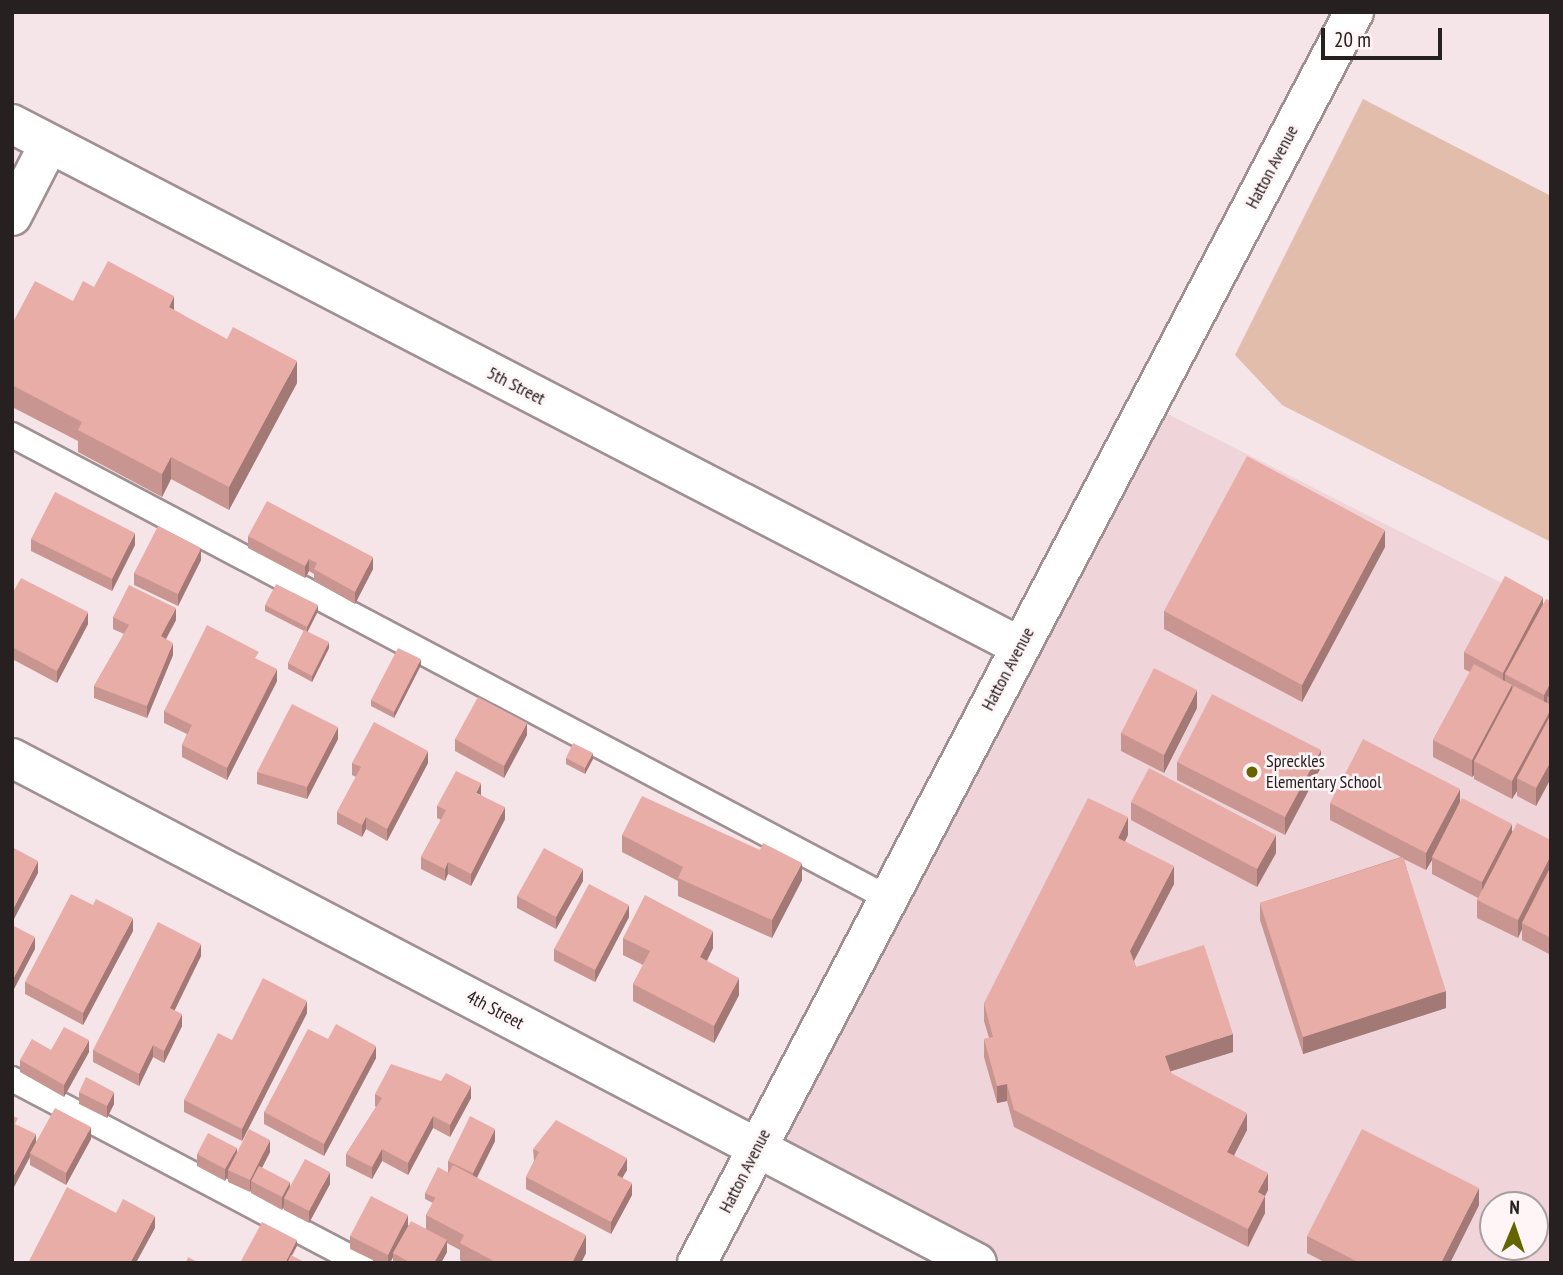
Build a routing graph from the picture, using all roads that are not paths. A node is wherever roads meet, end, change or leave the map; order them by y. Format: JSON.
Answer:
{"nodes":[{"id":1,"x":1354,"y":12,"type":"edge"},
{"id":2,"x":12,"y":124,"type":"edge"},
{"id":3,"x":49,"y":144,"type":"junction"},
{"id":4,"x":12,"y":216,"type":"edge"},
{"id":5,"x":12,"y":435,"type":"edge"},
{"id":6,"x":1019,"y":646,"type":"junction"},
{"id":7,"x":12,"y":758,"type":"edge"},
{"id":8,"x":888,"y":898,"type":"junction"},
{"id":9,"x":12,"y":1079,"type":"edge"},
{"id":10,"x":757,"y":1147,"type":"junction"},
{"id":11,"x":360,"y":1263,"type":"edge"},
{"id":12,"x":697,"y":1263,"type":"edge"},
{"id":13,"x":977,"y":1263,"type":"edge"}],
"edges":[{"from":1,"to":6,"type":"street","name":"Hatton Avenue"},
{"from":2,"to":3,"type":"street","name":"5th Street"},
{"from":3,"to":4,"type":"street"},
{"from":3,"to":6,"type":"street","name":"5th Street"},
{"from":5,"to":8,"type":"lane"},
{"from":6,"to":8,"type":"street","name":"Hatton Avenue"},
{"from":7,"to":10,"type":"street","name":"4th Street"},
{"from":8,"to":10,"type":"street","name":"Hatton Avenue"},
{"from":9,"to":11,"type":"lane"},
{"from":10,"to":12,"type":"street","name":"Hatton Avenue"},
{"from":10,"to":13,"type":"street","name":"4th Street"}]}
